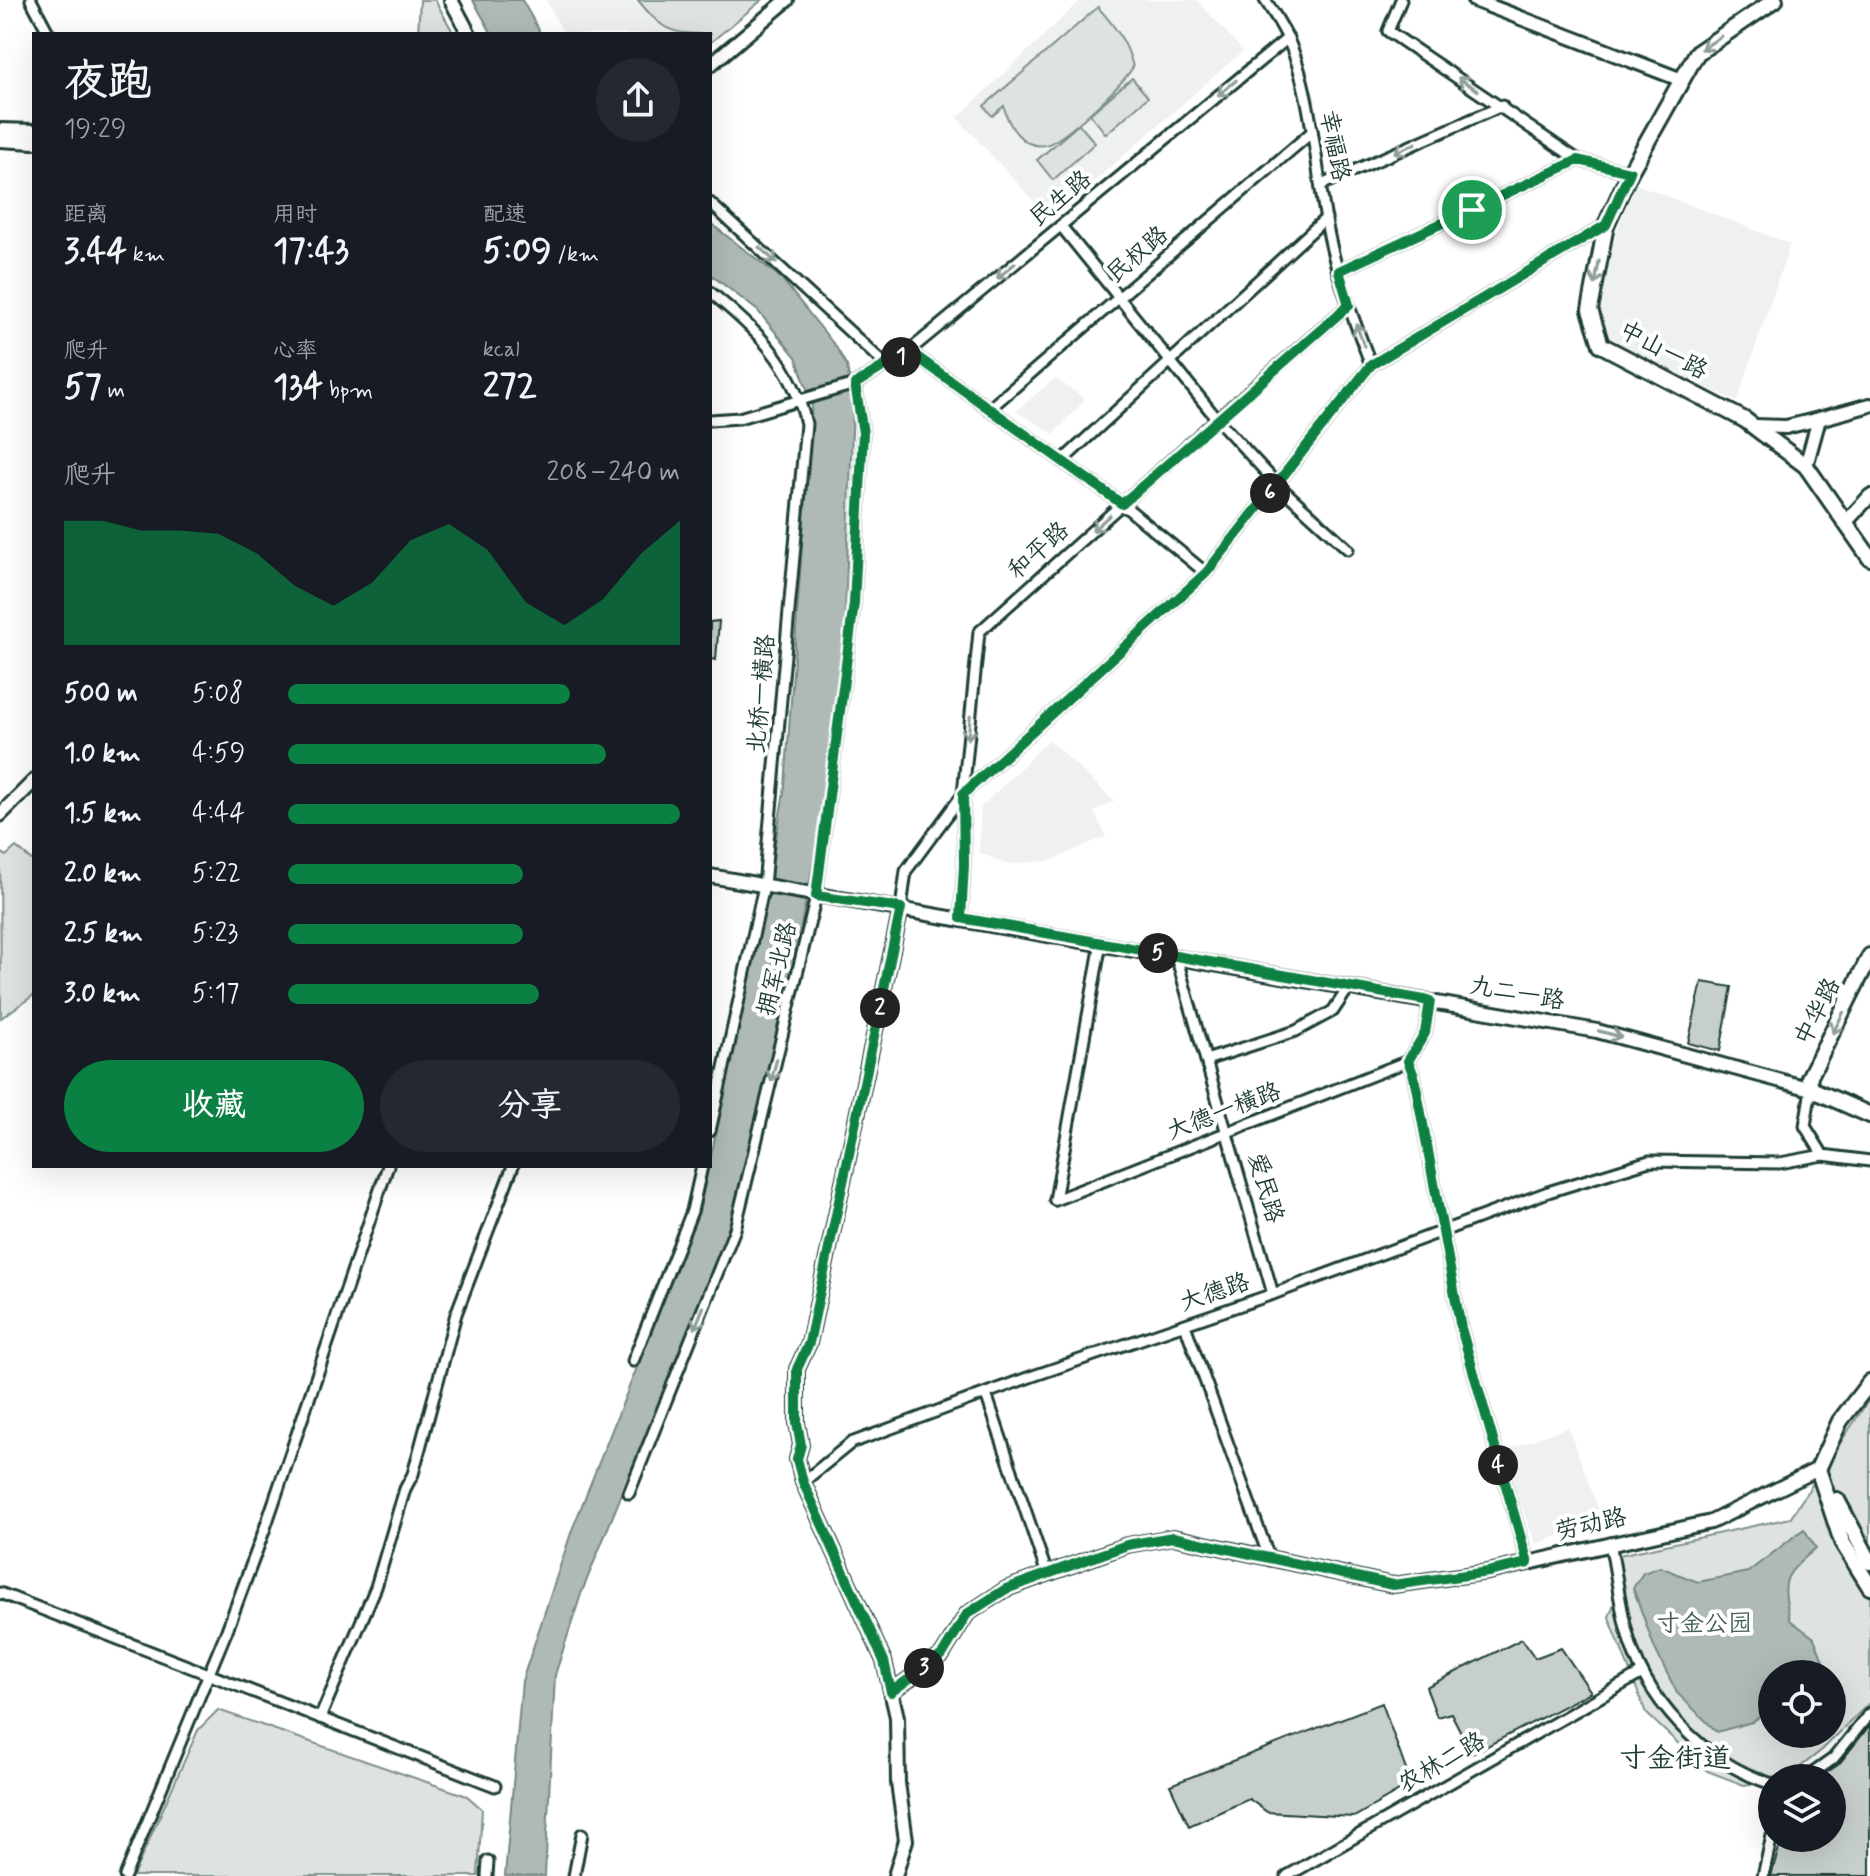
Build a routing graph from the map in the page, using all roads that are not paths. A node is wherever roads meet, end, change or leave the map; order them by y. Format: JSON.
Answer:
{"nodes":[{"id":1,"x":31,"y":0,"type":"edge"},
{"id":2,"x":451,"y":0,"type":"edge"},
{"id":3,"x":787,"y":0,"type":"edge"},
{"id":4,"x":1265,"y":0,"type":"edge"},
{"id":5,"x":1401,"y":0,"type":"edge"},
{"id":6,"x":1474,"y":0,"type":"edge"},
{"id":7,"x":1775,"y":0,"type":"edge"},
{"id":8,"x":48,"y":32,"type":"edge"},
{"id":9,"x":468,"y":32,"type":"edge"},
{"id":10,"x":1288,"y":38,"type":"junction"},
{"id":11,"x":712,"y":63,"type":"edge"},
{"id":12,"x":1682,"y":80,"type":"junction"},
{"id":13,"x":1502,"y":106,"type":"junction"},
{"id":14,"x":0,"y":130,"type":"edge"},
{"id":15,"x":32,"y":131,"type":"edge"},
{"id":16,"x":1312,"y":132,"type":"junction"},
{"id":17,"x":0,"y":140,"type":"edge"},
{"id":18,"x":32,"y":142,"type":"edge"},
{"id":19,"x":1578,"y":160,"type":"junction"},
{"id":20,"x":1630,"y":172,"type":"junction"},
{"id":21,"x":1321,"y":185,"type":"junction"},
{"id":22,"x":712,"y":205,"type":"edge"},
{"id":23,"x":1326,"y":218,"type":"junction"},
{"id":24,"x":1606,"y":225,"type":"junction"},
{"id":25,"x":1061,"y":226,"type":"junction"},
{"id":26,"x":1339,"y":271,"type":"junction"},
{"id":27,"x":712,"y":294,"type":"edge"},
{"id":28,"x":1118,"y":298,"type":"junction"},
{"id":29,"x":1349,"y":305,"type":"junction"},
{"id":30,"x":909,"y":351,"type":"junction"},
{"id":31,"x":1171,"y":361,"type":"junction"},
{"id":32,"x":1371,"y":365,"type":"junction"},
{"id":33,"x":887,"y":366,"type":"junction"},
{"id":34,"x":855,"y":384,"type":"junction"},
{"id":35,"x":801,"y":400,"type":"junction"},
{"id":36,"x":1870,"y":405,"type":"edge"},
{"id":37,"x":989,"y":409,"type":"junction"},
{"id":38,"x":1217,"y":419,"type":"junction"},
{"id":39,"x":1819,"y":419,"type":"junction"},
{"id":40,"x":712,"y":420,"type":"edge"},
{"id":41,"x":1753,"y":426,"type":"junction"},
{"id":42,"x":1062,"y":461,"type":"junction"},
{"id":43,"x":1806,"y":466,"type":"junction"},
{"id":44,"x":1277,"y":484,"type":"junction"},
{"id":45,"x":1870,"y":496,"type":"edge"},
{"id":46,"x":1122,"y":504,"type":"junction"},
{"id":47,"x":1845,"y":523,"type":"junction"},
{"id":48,"x":1348,"y":549,"type":"dead end"},
{"id":49,"x":1870,"y":558,"type":"edge"},
{"id":50,"x":1206,"y":573,"type":"junction"},
{"id":51,"x":32,"y":783,"type":"edge"},
{"id":52,"x":963,"y":794,"type":"junction"},
{"id":53,"x":0,"y":815,"type":"edge"},
{"id":54,"x":712,"y":876,"type":"edge"},
{"id":55,"x":764,"y":886,"type":"junction"},
{"id":56,"x":816,"y":896,"type":"junction"},
{"id":57,"x":901,"y":908,"type":"junction"},
{"id":58,"x":961,"y":918,"type":"junction"},
{"id":59,"x":1101,"y":943,"type":"junction"},
{"id":60,"x":1176,"y":956,"type":"junction"},
{"id":61,"x":1870,"y":956,"type":"edge"},
{"id":62,"x":1349,"y":987,"type":"junction"},
{"id":63,"x":1430,"y":1001,"type":"junction"},
{"id":64,"x":1206,"y":1060,"type":"junction"},
{"id":65,"x":1408,"y":1061,"type":"junction"},
{"id":66,"x":1811,"y":1089,"type":"junction"},
{"id":67,"x":1870,"y":1115,"type":"edge"},
{"id":68,"x":712,"y":1122,"type":"edge"},
{"id":69,"x":1228,"y":1132,"type":"junction"},
{"id":70,"x":1823,"y":1155,"type":"junction"},
{"id":71,"x":1870,"y":1161,"type":"edge"},
{"id":72,"x":387,"y":1168,"type":"edge"},
{"id":73,"x":512,"y":1168,"type":"edge"},
{"id":74,"x":702,"y":1168,"type":"edge"},
{"id":75,"x":1441,"y":1231,"type":"junction"},
{"id":76,"x":1273,"y":1294,"type":"junction"},
{"id":77,"x":1185,"y":1325,"type":"junction"},
{"id":78,"x":633,"y":1361,"type":"dead end"},
{"id":79,"x":1870,"y":1382,"type":"edge"},
{"id":80,"x":986,"y":1394,"type":"junction"},
{"id":81,"x":1818,"y":1469,"type":"junction"},
{"id":82,"x":803,"y":1482,"type":"junction"},
{"id":83,"x":629,"y":1493,"type":"dead end"},
{"id":84,"x":1610,"y":1543,"type":"junction"},
{"id":85,"x":1270,"y":1560,"type":"junction"},
{"id":86,"x":1870,"y":1562,"type":"edge"},
{"id":87,"x":1528,"y":1563,"type":"junction"},
{"id":88,"x":1047,"y":1574,"type":"junction"},
{"id":89,"x":1870,"y":1587,"type":"edge"},
{"id":90,"x":0,"y":1593,"type":"edge"},
{"id":91,"x":1642,"y":1673,"type":"junction"},
{"id":92,"x":208,"y":1675,"type":"junction"},
{"id":93,"x":891,"y":1692,"type":"junction"},
{"id":94,"x":1870,"y":1713,"type":"edge"},
{"id":95,"x":320,"y":1718,"type":"junction"},
{"id":96,"x":1826,"y":1764,"type":"edge"},
{"id":97,"x":1758,"y":1778,"type":"edge"},
{"id":98,"x":495,"y":1786,"type":"dead end"},
{"id":99,"x":582,"y":1834,"type":"dead end"},
{"id":100,"x":1768,"y":1852,"type":"edge"},
{"id":101,"x":488,"y":1861,"type":"dead end"},
{"id":102,"x":125,"y":1876,"type":"edge"},
{"id":103,"x":487,"y":1876,"type":"edge"},
{"id":104,"x":574,"y":1876,"type":"edge"},
{"id":105,"x":895,"y":1876,"type":"edge"},
{"id":106,"x":1287,"y":1876,"type":"edge"},
{"id":107,"x":1763,"y":1876,"type":"edge"}],
"edges":[{"from":1,"to":8,"type":"street"},
{"from":2,"to":9,"type":"street"},
{"from":3,"to":11,"type":"street"},
{"from":4,"to":10,"type":"street","name":"幸福路"},
{"from":13,"to":5,"type":"street","one_way":true},
{"from":6,"to":12,"type":"street"},
{"from":7,"to":12,"type":"main road","name":"中山一路","one_way":true},
{"from":10,"to":16,"type":"street","name":"幸福路"},
{"from":10,"to":25,"type":"street","name":"民生路","one_way":true},
{"from":12,"to":20,"type":"main road","name":"中山一路"},
{"from":13,"to":19,"type":"street"},
{"from":13,"to":21,"type":"street","one_way":true},
{"from":14,"to":15,"type":"street"},
{"from":16,"to":21,"type":"street","name":"幸福路"},
{"from":16,"to":28,"type":"street","name":"民权路"},
{"from":17,"to":18,"type":"street"},
{"from":19,"to":20,"type":"street"},
{"from":19,"to":26,"type":"street"},
{"from":20,"to":24,"type":"main road","name":"中山一路"},
{"from":21,"to":23,"type":"street","name":"幸福路"},
{"from":22,"to":33,"type":"street","one_way":true},
{"from":23,"to":26,"type":"street","name":"幸福路"},
{"from":23,"to":31,"type":"street"},
{"from":24,"to":32,"type":"street"},
{"from":24,"to":41,"type":"main road","name":"中山一路","one_way":true},
{"from":25,"to":28,"type":"street"},
{"from":25,"to":30,"type":"street","name":"民生路","one_way":true},
{"from":26,"to":29,"type":"street","name":"幸福路"},
{"from":27,"to":35,"type":"street","name":"北桥一横路"},
{"from":28,"to":31,"type":"street"},
{"from":28,"to":37,"type":"street","name":"民权路"},
{"from":32,"to":29,"type":"street","name":"幸福路","one_way":true},
{"from":29,"to":38,"type":"street","name":"和平路"},
{"from":30,"to":33,"type":"street","name":"民生路"},
{"from":30,"to":37,"type":"street"},
{"from":31,"to":38,"type":"street"},
{"from":31,"to":42,"type":"street"},
{"from":32,"to":44,"type":"street"},
{"from":33,"to":34,"type":"street","name":"民生路"},
{"from":34,"to":35,"type":"street","name":"民生路"},
{"from":34,"to":56,"type":"street","name":"拥军北路"},
{"from":35,"to":40,"type":"street","name":"民生路"},
{"from":35,"to":55,"type":"street","name":"北桥一横路"},
{"from":36,"to":39,"type":"street"},
{"from":37,"to":42,"type":"street"},
{"from":38,"to":44,"type":"street"},
{"from":38,"to":46,"type":"street","name":"和平路"},
{"from":39,"to":41,"type":"street"},
{"from":39,"to":43,"type":"street"},
{"from":41,"to":43,"type":"main road","name":"中山一路"},
{"from":42,"to":46,"type":"street"},
{"from":43,"to":47,"type":"main road","name":"中山一路"},
{"from":44,"to":48,"type":"street"},
{"from":44,"to":50,"type":"street"},
{"from":45,"to":47,"type":"street"},
{"from":46,"to":50,"type":"street"},
{"from":46,"to":52,"type":"street","name":"和平路","one_way":true},
{"from":47,"to":49,"type":"main road","name":"中山一路"},
{"from":50,"to":52,"type":"street"},
{"from":51,"to":53,"type":"street"},
{"from":52,"to":57,"type":"street"},
{"from":52,"to":58,"type":"street","name":"和平路"},
{"from":54,"to":55,"type":"street","name":"九二一路"},
{"from":55,"to":56,"type":"street","name":"九二一路"},
{"from":55,"to":68,"type":"street","name":"北桥一横路"},
{"from":56,"to":57,"type":"street","name":"九二一路"},
{"from":56,"to":83,"type":"street","name":"拥军北路","one_way":true},
{"from":57,"to":58,"type":"street","name":"九二一路"},
{"from":57,"to":82,"type":"street"},
{"from":58,"to":59,"type":"street","name":"九二一路"},
{"from":59,"to":60,"type":"street","name":"九二一路"},
{"from":59,"to":69,"type":"street","name":"大德一横路"},
{"from":60,"to":62,"type":"street","name":"九二一路"},
{"from":60,"to":64,"type":"street","name":"爱民路"},
{"from":61,"to":66,"type":"main road","name":"中华路","one_way":true},
{"from":62,"to":63,"type":"street","name":"九二一路"},
{"from":62,"to":64,"type":"street"},
{"from":63,"to":65,"type":"street"},
{"from":63,"to":66,"type":"street","name":"九二一路","one_way":true},
{"from":64,"to":69,"type":"street","name":"爱民路"},
{"from":65,"to":69,"type":"street","name":"大德一横路"},
{"from":65,"to":75,"type":"street"},
{"from":66,"to":67,"type":"main road","name":"九二一路"},
{"from":66,"to":70,"type":"street"},
{"from":69,"to":76,"type":"street","name":"爱民路"},
{"from":70,"to":71,"type":"street","name":"大德路"},
{"from":70,"to":75,"type":"street","name":"大德路"},
{"from":72,"to":92,"type":"street"},
{"from":73,"to":95,"type":"street"},
{"from":74,"to":78,"type":"street"},
{"from":75,"to":76,"type":"street","name":"大德路"},
{"from":75,"to":87,"type":"street"},
{"from":76,"to":77,"type":"street","name":"大德路"},
{"from":77,"to":80,"type":"street","name":"大德路"},
{"from":77,"to":85,"type":"street"},
{"from":79,"to":81,"type":"main road"},
{"from":80,"to":82,"type":"street","name":"大德路"},
{"from":80,"to":88,"type":"street"},
{"from":81,"to":84,"type":"street","name":"劳动路"},
{"from":81,"to":86,"type":"main road"},
{"from":81,"to":89,"type":"main road"},
{"from":82,"to":93,"type":"street"},
{"from":84,"to":87,"type":"street","name":"劳动路"},
{"from":84,"to":91,"type":"street"},
{"from":85,"to":87,"type":"street","name":"劳动路"},
{"from":85,"to":88,"type":"street","name":"劳动路"},
{"from":88,"to":93,"type":"street","name":"劳动路"},
{"from":90,"to":92,"type":"street"},
{"from":91,"to":97,"type":"street"},
{"from":91,"to":106,"type":"street","name":"农林二路"},
{"from":92,"to":95,"type":"street"},
{"from":92,"to":102,"type":"street"},
{"from":93,"to":105,"type":"street"},
{"from":94,"to":96,"type":"street"},
{"from":95,"to":98,"type":"street"},
{"from":99,"to":104,"type":"street"},
{"from":100,"to":107,"type":"street"},
{"from":101,"to":103,"type":"street"}]}
